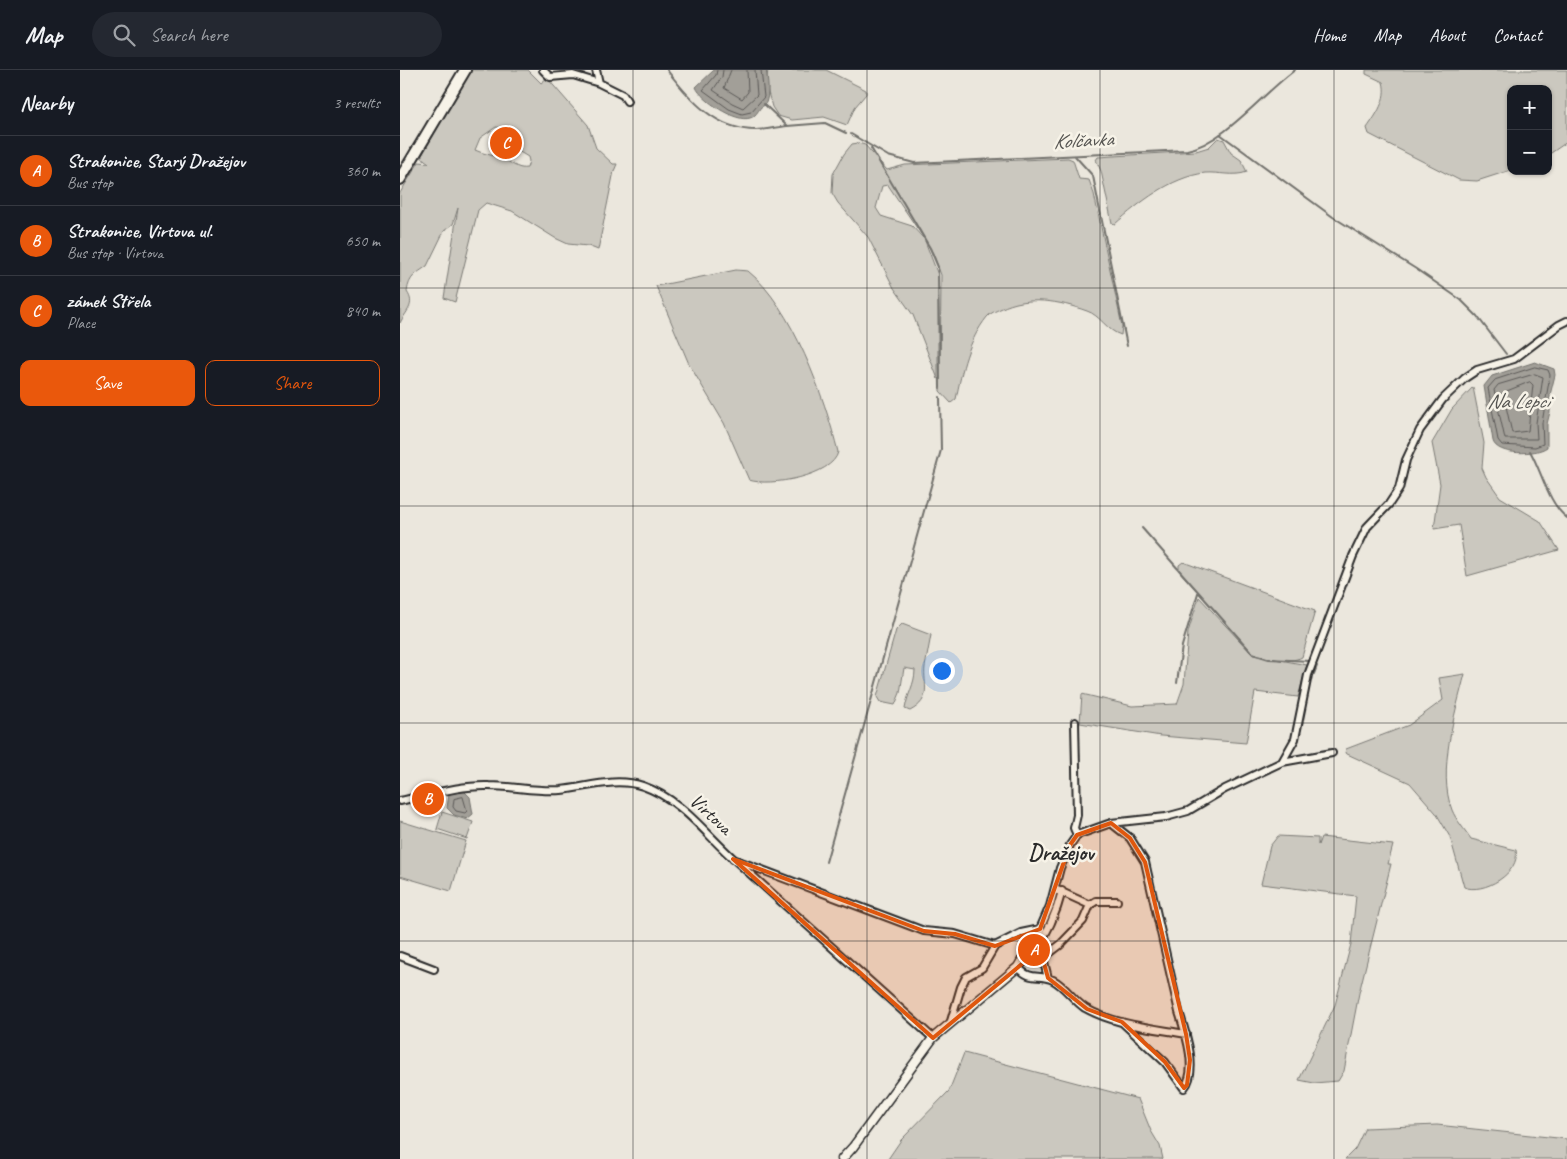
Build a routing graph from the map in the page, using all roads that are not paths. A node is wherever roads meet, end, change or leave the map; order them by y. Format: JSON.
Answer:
{"nodes":[{"id":1,"x":464,"y":70,"type":"edge"},
{"id":2,"x":543,"y":70,"type":"edge"},
{"id":3,"x":596,"y":70,"type":"edge"},
{"id":4,"x":599,"y":83,"type":"junction"},
{"id":5,"x":627,"y":101,"type":"dead end"},
{"id":6,"x":400,"y":179,"type":"edge"},
{"id":7,"x":1567,"y":321,"type":"edge"},
{"id":8,"x":1075,"y":722,"type":"dead end"},
{"id":9,"x":1332,"y":753,"type":"dead end"},
{"id":10,"x":1282,"y":762,"type":"junction"},
{"id":11,"x":400,"y":801,"type":"edge"},
{"id":12,"x":1130,"y":821,"type":"junction"},
{"id":13,"x":1111,"y":823,"type":"junction"},
{"id":14,"x":1123,"y":831,"type":"junction"},
{"id":15,"x":1077,"y":835,"type":"junction"},
{"id":16,"x":733,"y":859,"type":"junction"},
{"id":17,"x":1059,"y":890,"type":"junction"},
{"id":18,"x":1117,"y":901,"type":"dead end"},
{"id":19,"x":1090,"y":905,"type":"junction"},
{"id":20,"x":1040,"y":929,"type":"junction"},
{"id":21,"x":995,"y":946,"type":"junction"},
{"id":22,"x":1033,"y":955,"type":"junction"},
{"id":23,"x":400,"y":956,"type":"edge"},
{"id":24,"x":1043,"y":958,"type":"junction"},
{"id":25,"x":1018,"y":967,"type":"junction"},
{"id":26,"x":434,"y":969,"type":"dead end"},
{"id":27,"x":1048,"y":978,"type":"junction"},
{"id":28,"x":951,"y":1021,"type":"junction"},
{"id":29,"x":1122,"y":1022,"type":"junction"},
{"id":30,"x":1186,"y":1034,"type":"junction"},
{"id":31,"x":934,"y":1038,"type":"junction"},
{"id":32,"x":842,"y":1159,"type":"edge"}],
"edges":[{"from":1,"to":6,"type":"main road"},
{"from":2,"to":4,"type":"street"},
{"from":3,"to":4,"type":"street"},
{"from":4,"to":5,"type":"street"},
{"from":7,"to":10,"type":"street"},
{"from":8,"to":15,"type":"street"},
{"from":9,"to":10,"type":"street"},
{"from":10,"to":12,"type":"street"},
{"from":11,"to":16,"type":"street","name":"Virtova"},
{"from":12,"to":13,"type":"street"},
{"from":12,"to":14,"type":"street"},
{"from":13,"to":14,"type":"street"},
{"from":13,"to":15,"type":"street"},
{"from":14,"to":30,"type":"street"},
{"from":15,"to":17,"type":"street"},
{"from":16,"to":21,"type":"street"},
{"from":16,"to":31,"type":"street","name":"Virtova"},
{"from":17,"to":19,"type":"street"},
{"from":17,"to":20,"type":"street"},
{"from":17,"to":22,"type":"street"},
{"from":18,"to":19,"type":"street"},
{"from":19,"to":24,"type":"street"},
{"from":20,"to":21,"type":"street"},
{"from":20,"to":25,"type":"street"},
{"from":21,"to":28,"type":"street"},
{"from":22,"to":24,"type":"street"},
{"from":22,"to":25,"type":"street"},
{"from":23,"to":26,"type":"street"},
{"from":24,"to":27,"type":"street"},
{"from":25,"to":27,"type":"street"},
{"from":25,"to":28,"type":"street"},
{"from":27,"to":29,"type":"street"},
{"from":28,"to":31,"type":"street"},
{"from":29,"to":30,"type":"street"},
{"from":29,"to":30,"type":"street"},
{"from":31,"to":32,"type":"street"}]}
